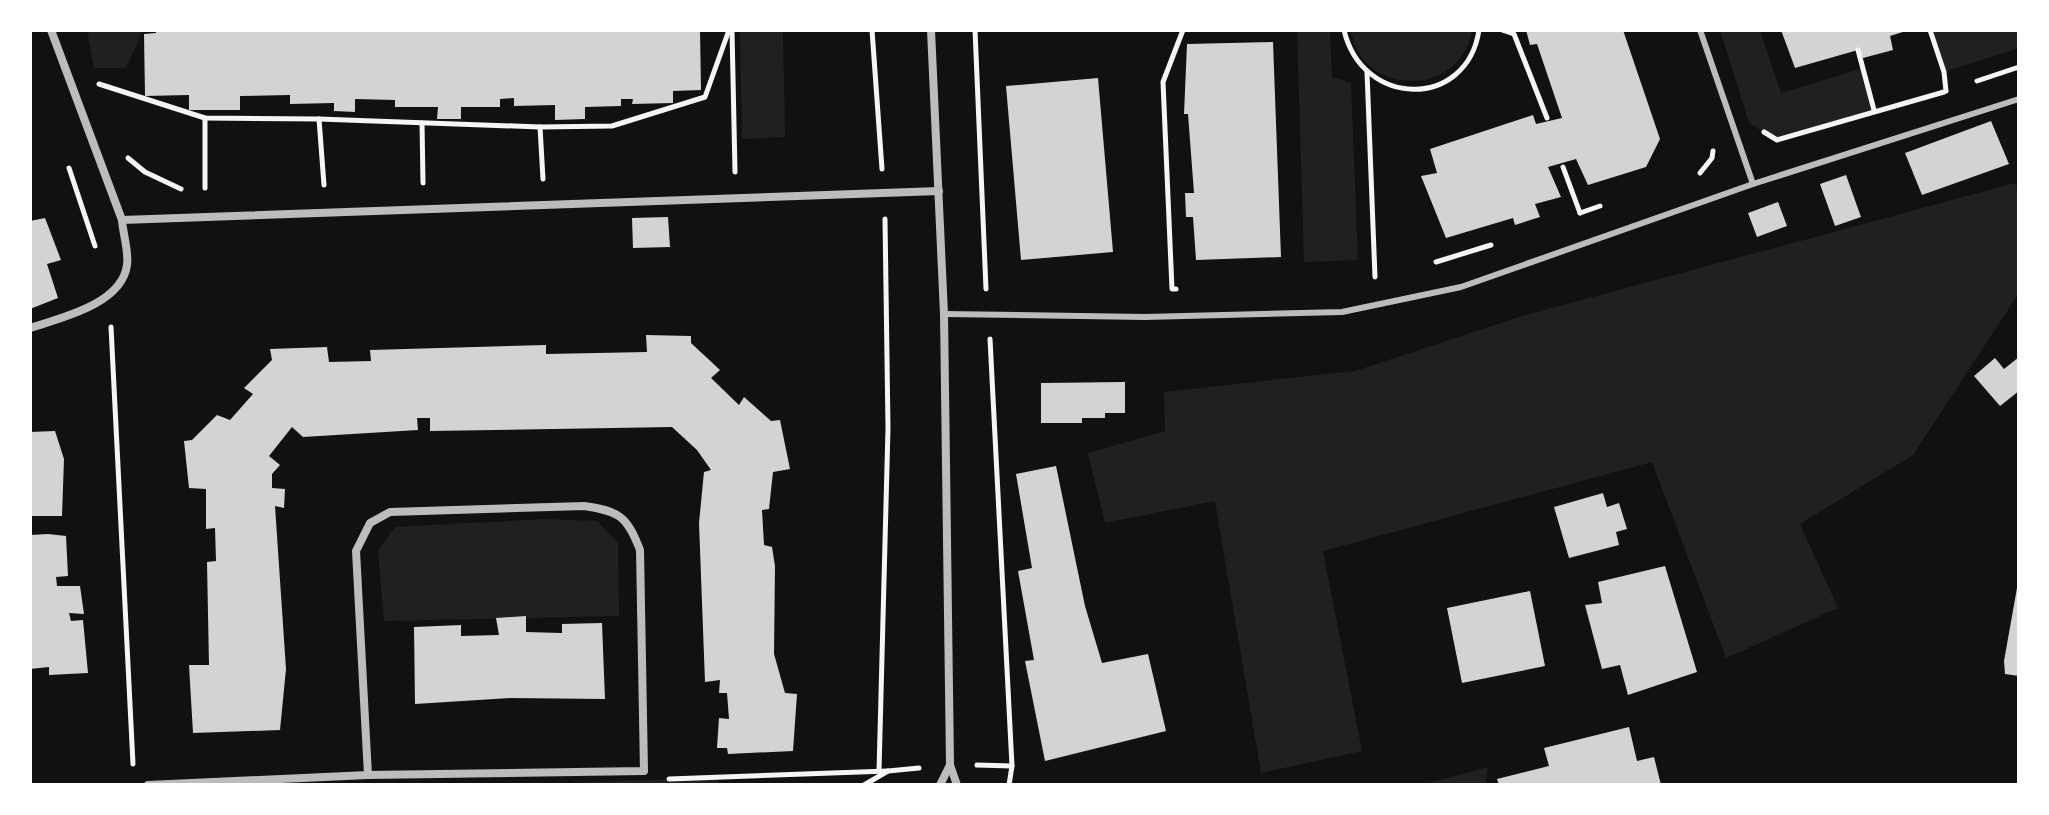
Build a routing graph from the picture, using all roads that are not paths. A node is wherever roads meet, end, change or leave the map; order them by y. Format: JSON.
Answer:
{"nodes":[{"id":1,"x":51,"y":30,"type":"edge"},
{"id":2,"x":931,"y":30,"type":"edge"},
{"id":3,"x":1700,"y":30,"type":"edge"},
{"id":4,"x":2019,"y":99,"type":"edge"},
{"id":5,"x":1753,"y":184,"type":"junction"},
{"id":6,"x":939,"y":191,"type":"junction"},
{"id":7,"x":122,"y":220,"type":"junction"},
{"id":8,"x":944,"y":314,"type":"junction"},
{"id":9,"x":30,"y":328,"type":"edge"},
{"id":10,"x":950,"y":765,"type":"junction"},
{"id":11,"x":368,"y":775,"type":"junction"},
{"id":12,"x":148,"y":785,"type":"edge"},
{"id":13,"x":940,"y":785,"type":"edge"},
{"id":14,"x":957,"y":785,"type":"edge"}],
"edges":[{"from":1,"to":7,"type":"street"},
{"from":2,"to":6,"type":"street"},
{"from":3,"to":5,"type":"lane"},
{"from":4,"to":5,"type":"lane"},
{"from":5,"to":8,"type":"lane"},
{"from":6,"to":7,"type":"street"},
{"from":6,"to":8,"type":"street"},
{"from":7,"to":9,"type":"street"},
{"from":8,"to":10,"type":"street"},
{"from":10,"to":13,"type":"street"},
{"from":10,"to":14,"type":"street"},
{"from":11,"to":11,"type":"street"},
{"from":11,"to":12,"type":"street"}]}
